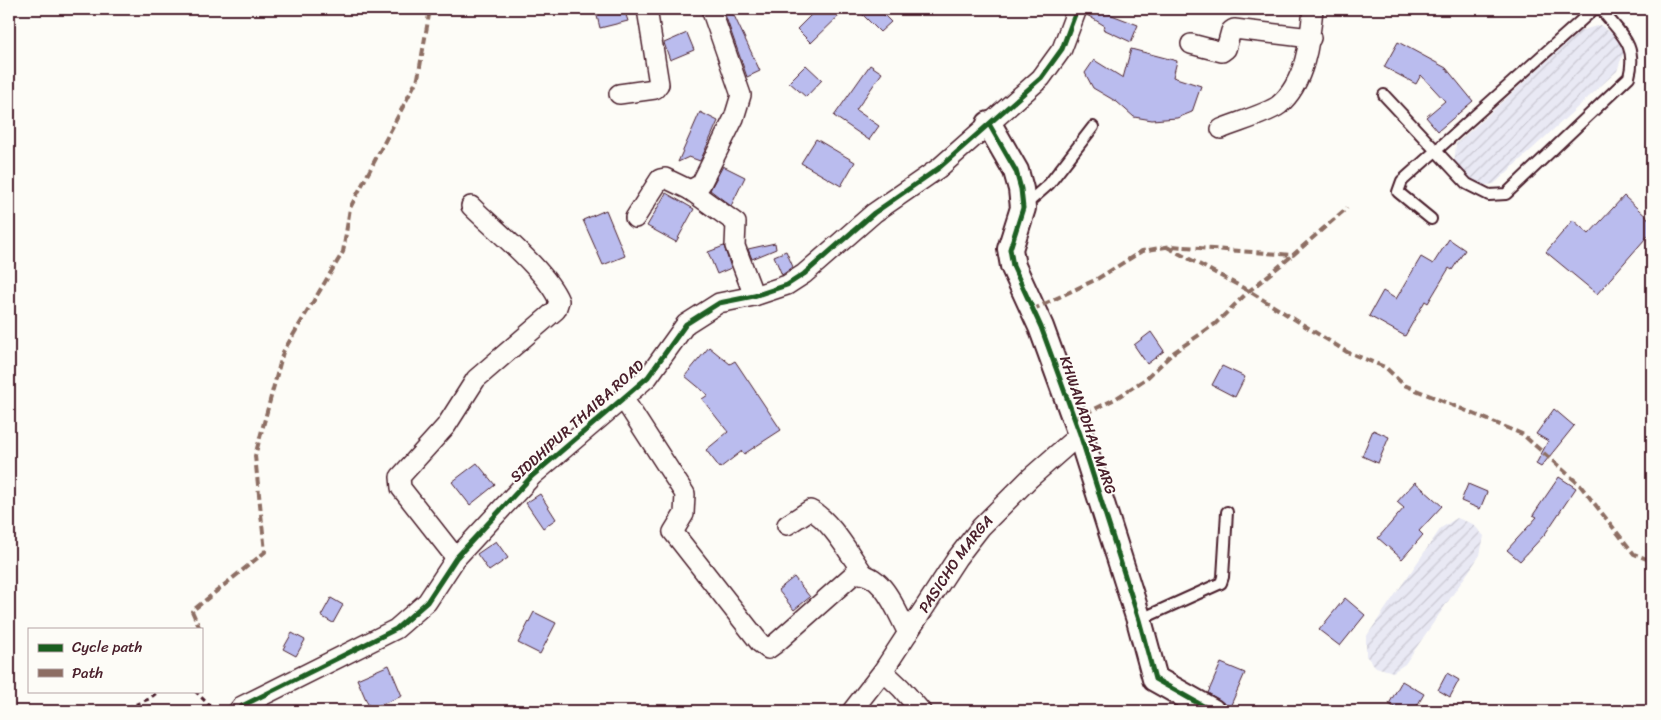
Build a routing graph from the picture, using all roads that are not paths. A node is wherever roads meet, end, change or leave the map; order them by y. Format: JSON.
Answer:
{"nodes":[{"id":1,"x":646,"y":9,"type":"edge"},
{"id":2,"x":711,"y":9,"type":"edge"},
{"id":3,"x":1077,"y":9,"type":"edge"},
{"id":4,"x":1313,"y":9,"type":"edge"},
{"id":5,"x":1594,"y":9,"type":"edge"},
{"id":6,"x":1601,"y":9,"type":"edge"},
{"id":7,"x":1311,"y":38,"type":"junction"},
{"id":8,"x":1191,"y":44,"type":"dead end"},
{"id":9,"x":619,"y":94,"type":"dead end"},
{"id":10,"x":1384,"y":95,"type":"dead end"},
{"id":11,"x":989,"y":124,"type":"junction"},
{"id":12,"x":1093,"y":127,"type":"dead end"},
{"id":13,"x":1221,"y":129,"type":"dead end"},
{"id":14,"x":1437,"y":150,"type":"junction"},
{"id":15,"x":690,"y":190,"type":"junction"},
{"id":16,"x":471,"y":206,"type":"dead end"},
{"id":17,"x":1022,"y":208,"type":"junction"},
{"id":18,"x":635,"y":218,"type":"dead end"},
{"id":19,"x":1431,"y":220,"type":"dead end"},
{"id":20,"x":754,"y":296,"type":"junction"},
{"id":21,"x":624,"y":398,"type":"junction"},
{"id":22,"x":1080,"y":434,"type":"junction"},
{"id":23,"x":1227,"y":512,"type":"dead end"},
{"id":24,"x":787,"y":525,"type":"dead end"},
{"id":25,"x":456,"y":558,"type":"junction"},
{"id":26,"x":863,"y":573,"type":"junction"},
{"id":27,"x":1139,"y":620,"type":"junction"},
{"id":28,"x":908,"y":633,"type":"junction"},
{"id":29,"x":883,"y":671,"type":"junction"},
{"id":30,"x":238,"y":711,"type":"edge"},
{"id":31,"x":852,"y":711,"type":"edge"},
{"id":32,"x":921,"y":711,"type":"edge"},
{"id":33,"x":1212,"y":711,"type":"edge"}],
"edges":[{"from":1,"to":9,"type":"street"},
{"from":2,"to":15,"type":"street"},
{"from":3,"to":11,"type":"street","name":"SIDDHIPUR THAIBA ROAD"},
{"from":4,"to":7,"type":"street"},
{"from":5,"to":14,"type":"lane"},
{"from":6,"to":14,"type":"lane"},
{"from":7,"to":8,"type":"street"},
{"from":7,"to":13,"type":"street"},
{"from":10,"to":14,"type":"lane"},
{"from":11,"to":17,"type":"street","name":"KHWANADHAA MARG"},
{"from":11,"to":20,"type":"street","name":"SIDDHIPUR THAIBA ROAD"},
{"from":12,"to":17,"type":"lane"},
{"from":14,"to":19,"type":"lane"},
{"from":15,"to":18,"type":"street"},
{"from":15,"to":20,"type":"street"},
{"from":16,"to":25,"type":"street"},
{"from":17,"to":22,"type":"street","name":"KHWANADHAA MARG"},
{"from":20,"to":21,"type":"street","name":"SIDDHIPUR THAIBA ROAD"},
{"from":21,"to":25,"type":"street","name":"SIDDHIPUR THAIBA ROAD"},
{"from":21,"to":26,"type":"street"},
{"from":22,"to":27,"type":"street","name":"KHWANADHAA MARG"},
{"from":22,"to":28,"type":"street","name":"PASICHO MARGA"},
{"from":23,"to":27,"type":"lane"},
{"from":24,"to":26,"type":"street"},
{"from":25,"to":30,"type":"street","name":"SIDDHIPUR THAIBA ROAD"},
{"from":26,"to":28,"type":"street"},
{"from":27,"to":33,"type":"street","name":"KHWANADHAA MARG"},
{"from":28,"to":29,"type":"street","name":"PASICHO MARGA"},
{"from":29,"to":31,"type":"street","name":"PASICHO MARGA"},
{"from":29,"to":32,"type":"street"}]}
